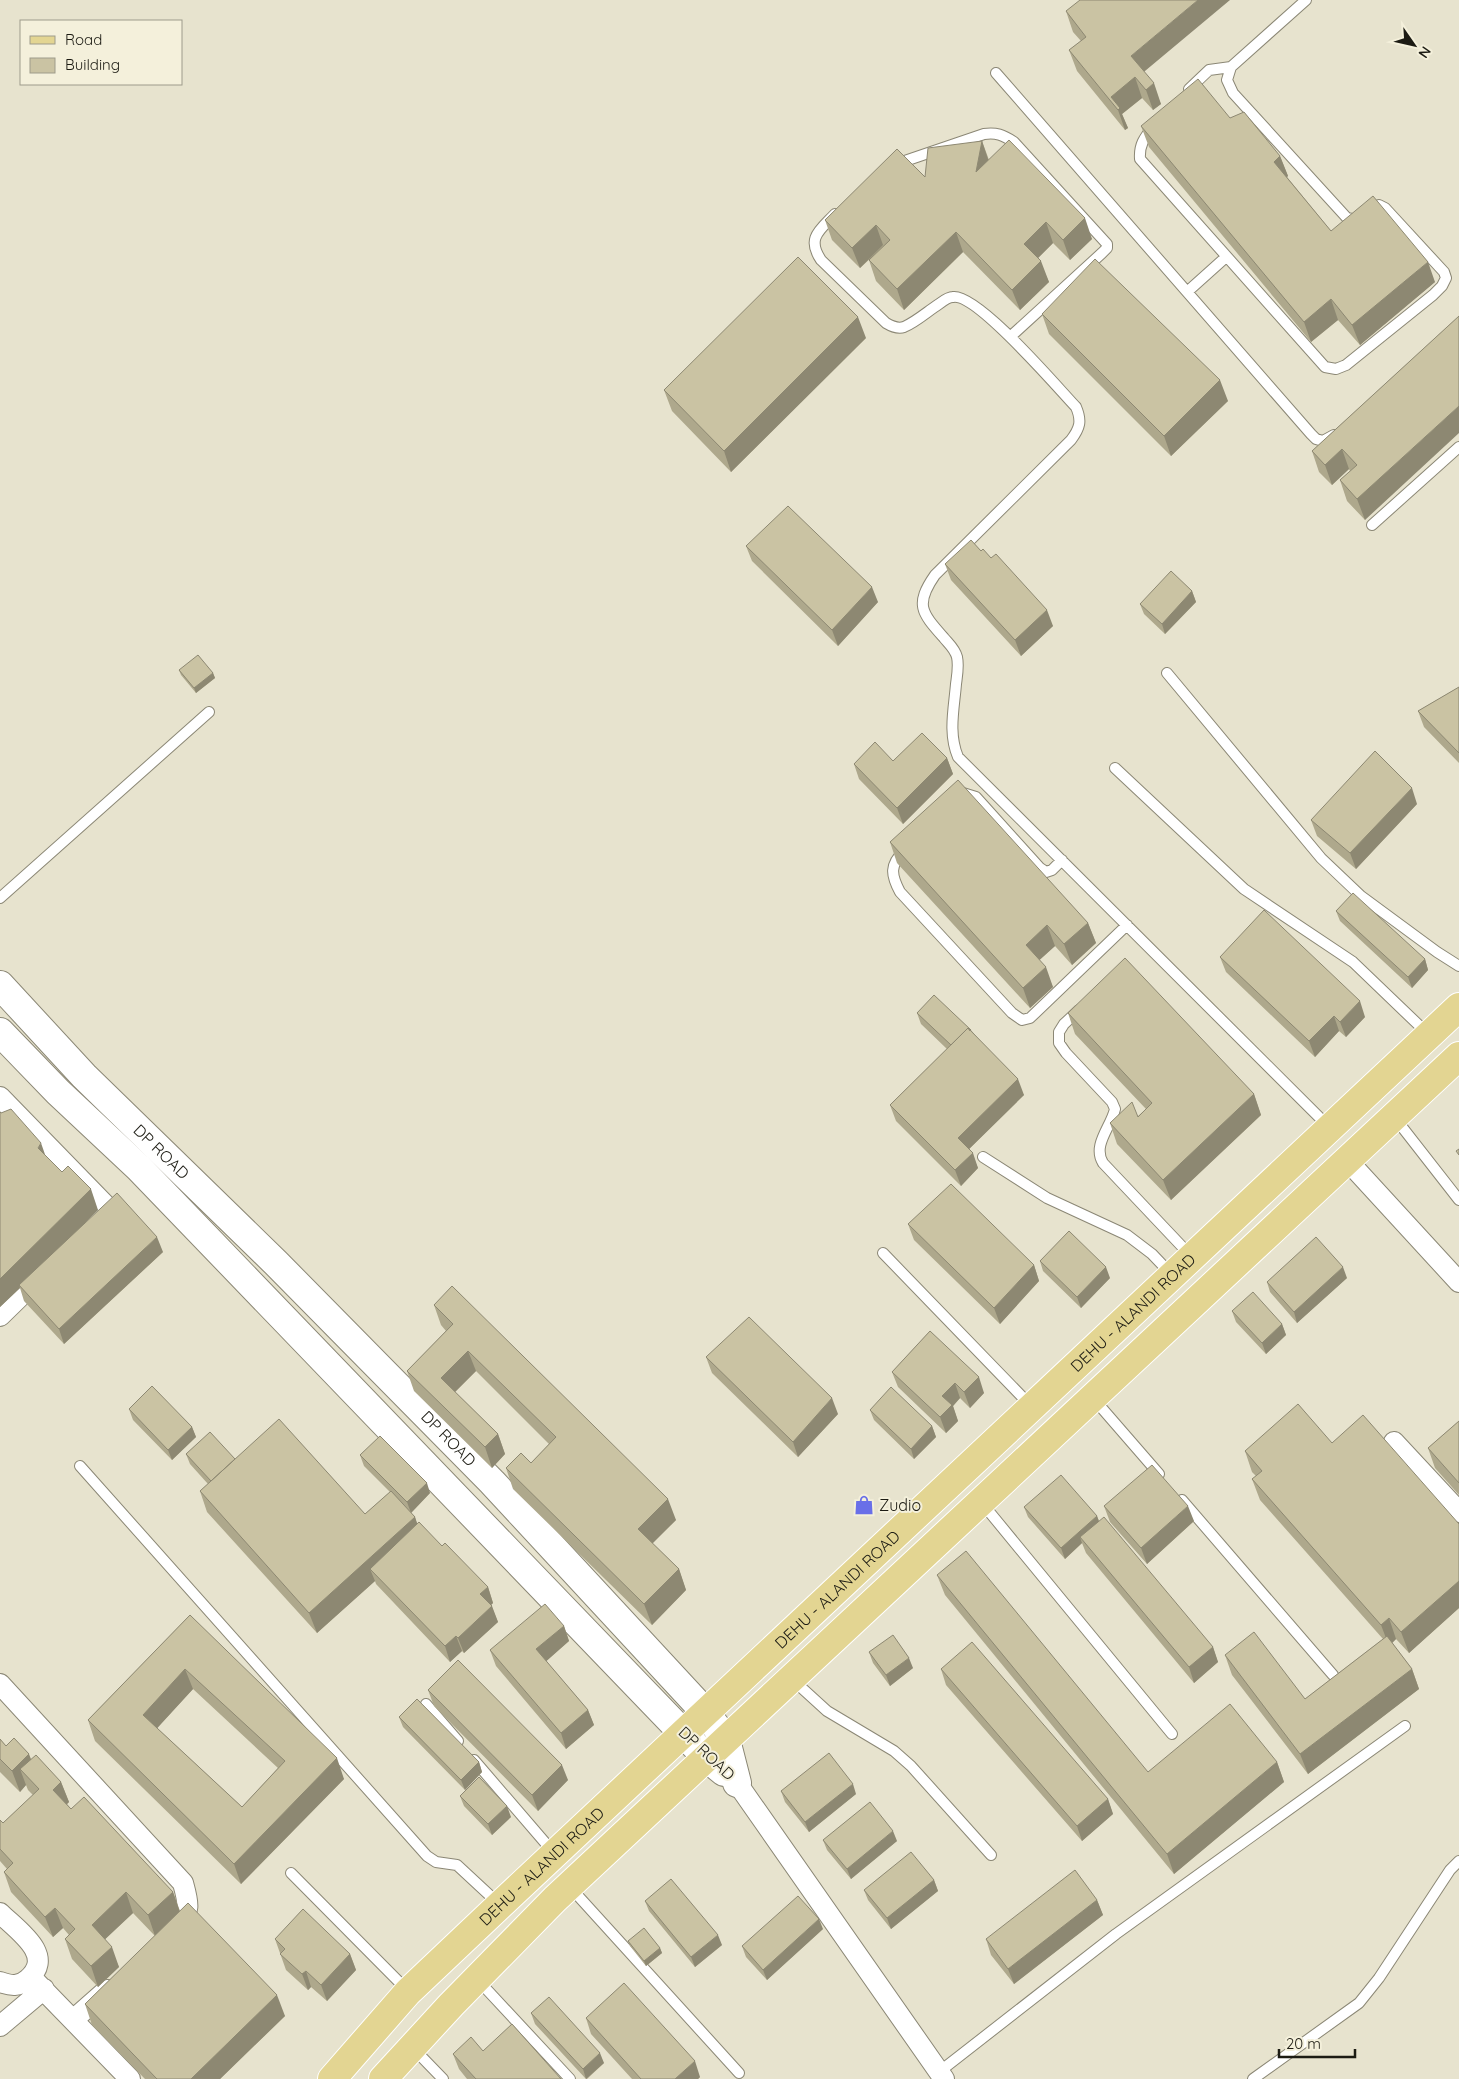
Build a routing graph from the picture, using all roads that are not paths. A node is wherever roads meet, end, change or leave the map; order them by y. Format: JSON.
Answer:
{"nodes":[{"id":1,"x":1306,"y":0,"type":"edge"},
{"id":2,"x":1231,"y":68,"type":"junction"},
{"id":3,"x":996,"y":73,"type":"dead end"},
{"id":4,"x":1181,"y":97,"type":"edge"},
{"id":5,"x":1162,"y":116,"type":"edge"},
{"id":6,"x":888,"y":167,"type":"edge"},
{"id":7,"x":841,"y":208,"type":"edge"},
{"id":8,"x":1226,"y":257,"type":"junction"},
{"id":9,"x":1187,"y":292,"type":"junction"},
{"id":10,"x":1010,"y":337,"type":"junction"},
{"id":11,"x":1345,"y":425,"type":"edge"},
{"id":12,"x":1459,"y":447,"type":"edge"},
{"id":13,"x":1372,"y":525,"type":"dead end"},
{"id":14,"x":1168,"y":674,"type":"dead end"},
{"id":15,"x":209,"y":712,"type":"dead end"},
{"id":16,"x":1115,"y":768,"type":"dead end"},
{"id":17,"x":950,"y":805,"type":"edge"},
{"id":18,"x":911,"y":844,"type":"edge"},
{"id":19,"x":1062,"y":860,"type":"junction"},
{"id":20,"x":0,"y":898,"type":"edge"},
{"id":21,"x":1127,"y":925,"type":"junction"},
{"id":22,"x":1459,"y":966,"type":"edge"},
{"id":23,"x":0,"y":985,"type":"edge"},
{"id":24,"x":1084,"y":1006,"type":"edge"},
{"id":25,"x":1459,"y":1006,"type":"edge"},
{"id":26,"x":0,"y":1032,"type":"edge"},
{"id":27,"x":1429,"y":1035,"type":"junction"},
{"id":28,"x":1459,"y":1056,"type":"edge"},
{"id":29,"x":0,"y":1097,"type":"edge"},
{"id":30,"x":1394,"y":1117,"type":"junction"},
{"id":31,"x":134,"y":1125,"type":"junction"},
{"id":32,"x":1329,"y":1127,"type":"junction"},
{"id":33,"x":114,"y":1145,"type":"junction"},
{"id":34,"x":983,"y":1157,"type":"dead end"},
{"id":35,"x":1347,"y":1160,"type":"junction"},
{"id":36,"x":1459,"y":1200,"type":"edge"},
{"id":37,"x":82,"y":1236,"type":"edge"},
{"id":38,"x":883,"y":1253,"type":"dead end"},
{"id":39,"x":1192,"y":1257,"type":"junction"},
{"id":40,"x":55,"y":1263,"type":"edge"},
{"id":41,"x":1172,"y":1275,"type":"junction"},
{"id":42,"x":1459,"y":1282,"type":"edge"},
{"id":43,"x":0,"y":1316,"type":"edge"},
{"id":44,"x":1093,"y":1398,"type":"junction"},
{"id":45,"x":1031,"y":1406,"type":"junction"},
{"id":46,"x":1394,"y":1442,"type":"dead end"},
{"id":47,"x":80,"y":1466,"type":"dead end"},
{"id":48,"x":1164,"y":1480,"type":"edge"},
{"id":49,"x":1177,"y":1495,"type":"edge"},
{"id":50,"x":981,"y":1502,"type":"junction"},
{"id":51,"x":1459,"y":1512,"type":"edge"},
{"id":52,"x":1334,"y":1675,"type":"edge"},
{"id":53,"x":792,"y":1678,"type":"junction"},
{"id":54,"x":0,"y":1684,"type":"edge"},
{"id":55,"x":426,"y":1704,"type":"dead end"},
{"id":56,"x":705,"y":1712,"type":"junction"},
{"id":57,"x":1405,"y":1726,"type":"dead end"},
{"id":58,"x":684,"y":1732,"type":"junction"},
{"id":59,"x":1172,"y":1734,"type":"dead end"},
{"id":60,"x":716,"y":1749,"type":"junction"},
{"id":61,"x":737,"y":1783,"type":"joint"},
{"id":62,"x":554,"y":1854,"type":"junction"},
{"id":63,"x":991,"y":1855,"type":"dead end"},
{"id":64,"x":1459,"y":1861,"type":"edge"},
{"id":65,"x":291,"y":1873,"type":"dead end"},
{"id":66,"x":569,"y":1886,"type":"junction"},
{"id":67,"x":500,"y":1905,"type":"junction"},
{"id":68,"x":0,"y":1913,"type":"edge"},
{"id":69,"x":161,"y":1941,"type":"edge"},
{"id":70,"x":124,"y":1974,"type":"edge"},
{"id":71,"x":476,"y":1979,"type":"junction"},
{"id":72,"x":0,"y":1982,"type":"edge"},
{"id":73,"x":38,"y":1983,"type":"junction"},
{"id":74,"x":416,"y":1985,"type":"junction"},
{"id":75,"x":451,"y":2006,"type":"junction"},
{"id":76,"x":73,"y":2020,"type":"junction"},
{"id":77,"x":0,"y":2026,"type":"edge"},
{"id":78,"x":412,"y":2047,"type":"junction"},
{"id":79,"x":739,"y":2073,"type":"dead end"},
{"id":80,"x":942,"y":2076,"type":"edge"},
{"id":81,"x":130,"y":2079,"type":"edge"},
{"id":82,"x":332,"y":2079,"type":"edge"},
{"id":83,"x":383,"y":2079,"type":"edge"},
{"id":84,"x":443,"y":2079,"type":"edge"},
{"id":85,"x":570,"y":2079,"type":"edge"},
{"id":86,"x":1254,"y":2079,"type":"edge"}],
"edges":[{"from":1,"to":2,"type":"lane"},
{"from":2,"to":4,"type":"lane"},
{"from":2,"to":8,"type":"lane"},
{"from":3,"to":9,"type":"lane"},
{"from":5,"to":8,"type":"lane"},
{"from":6,"to":10,"type":"lane"},
{"from":7,"to":10,"type":"lane"},
{"from":8,"to":9,"type":"lane"},
{"from":9,"to":11,"type":"lane"},
{"from":10,"to":19,"type":"lane"},
{"from":12,"to":13,"type":"lane"},
{"from":14,"to":22,"type":"lane"},
{"from":15,"to":20,"type":"lane"},
{"from":16,"to":27,"type":"lane"},
{"from":17,"to":19,"type":"lane"},
{"from":18,"to":21,"type":"lane"},
{"from":19,"to":21,"type":"lane"},
{"from":21,"to":32,"type":"lane"},
{"from":23,"to":31,"type":"street","name":"DP ROAD"},
{"from":24,"to":39,"type":"lane"},
{"from":25,"to":27,"type":"main road","name":"DEHU - ALANDI ROAD"},
{"from":26,"to":33,"type":"street","name":"DP ROAD"},
{"from":27,"to":32,"type":"main road","name":"DEHU - ALANDI ROAD"},
{"from":28,"to":30,"type":"main road","name":"DEHU - ALANDI ROAD"},
{"from":29,"to":37,"type":"street"},
{"from":30,"to":35,"type":"main road","name":"DEHU - ALANDI ROAD"},
{"from":30,"to":36,"type":"lane"},
{"from":31,"to":33,"type":"street"},
{"from":31,"to":56,"type":"street","name":"DP ROAD"},
{"from":32,"to":39,"type":"main road","name":"DEHU - ALANDI ROAD"},
{"from":33,"to":58,"type":"street","name":"DP ROAD"},
{"from":34,"to":41,"type":"lane"},
{"from":35,"to":42,"type":"street"},
{"from":35,"to":44,"type":"main road","name":"DEHU - ALANDI ROAD"},
{"from":38,"to":45,"type":"lane"},
{"from":39,"to":41,"type":"main road","name":"DEHU - ALANDI ROAD"},
{"from":40,"to":43,"type":"street"},
{"from":41,"to":45,"type":"main road","name":"DEHU - ALANDI ROAD"},
{"from":44,"to":48,"type":"lane"},
{"from":44,"to":50,"type":"main road","name":"DEHU - ALANDI ROAD"},
{"from":45,"to":56,"type":"main road","name":"DEHU - ALANDI ROAD"},
{"from":46,"to":51,"type":"street"},
{"from":47,"to":67,"type":"lane"},
{"from":49,"to":52,"type":"lane"},
{"from":50,"to":53,"type":"main road","name":"DEHU - ALANDI ROAD"},
{"from":50,"to":59,"type":"lane"},
{"from":53,"to":60,"type":"main road","name":"DEHU - ALANDI ROAD"},
{"from":53,"to":63,"type":"lane"},
{"from":54,"to":69,"type":"street"},
{"from":55,"to":62,"type":"lane"},
{"from":56,"to":58,"type":"main road","name":"DEHU - ALANDI ROAD"},
{"from":56,"to":60,"type":"street","name":"DP ROAD"},
{"from":57,"to":80,"type":"lane"},
{"from":58,"to":60,"type":"street","name":"DP ROAD"},
{"from":58,"to":62,"type":"main road","name":"DEHU - ALANDI ROAD"},
{"from":60,"to":61,"type":"street","name":"DP ROAD"},
{"from":60,"to":66,"type":"main road","name":"DEHU - ALANDI ROAD"},
{"from":61,"to":80,"type":"street"},
{"from":62,"to":67,"type":"main road","name":"DEHU - ALANDI ROAD"},
{"from":64,"to":86,"type":"lane"},
{"from":65,"to":74,"type":"lane"},
{"from":66,"to":71,"type":"main road","name":"DEHU - ALANDI ROAD"},
{"from":66,"to":79,"type":"lane"},
{"from":67,"to":74,"type":"main road","name":"DEHU - ALANDI ROAD"},
{"from":68,"to":73,"type":"street"},
{"from":70,"to":76,"type":"street"},
{"from":71,"to":75,"type":"main road","name":"DEHU - ALANDI ROAD"},
{"from":71,"to":85,"type":"lane"},
{"from":72,"to":73,"type":"street"},
{"from":73,"to":76,"type":"street"},
{"from":73,"to":77,"type":"street"},
{"from":74,"to":75,"type":"main road"},
{"from":74,"to":82,"type":"main road","name":"DEHU - ALANDI ROAD"},
{"from":75,"to":78,"type":"main road","name":"DEHU - ALANDI ROAD"},
{"from":76,"to":81,"type":"street"},
{"from":78,"to":83,"type":"main road","name":"DEHU - ALANDI ROAD"},
{"from":78,"to":84,"type":"lane"}]}
